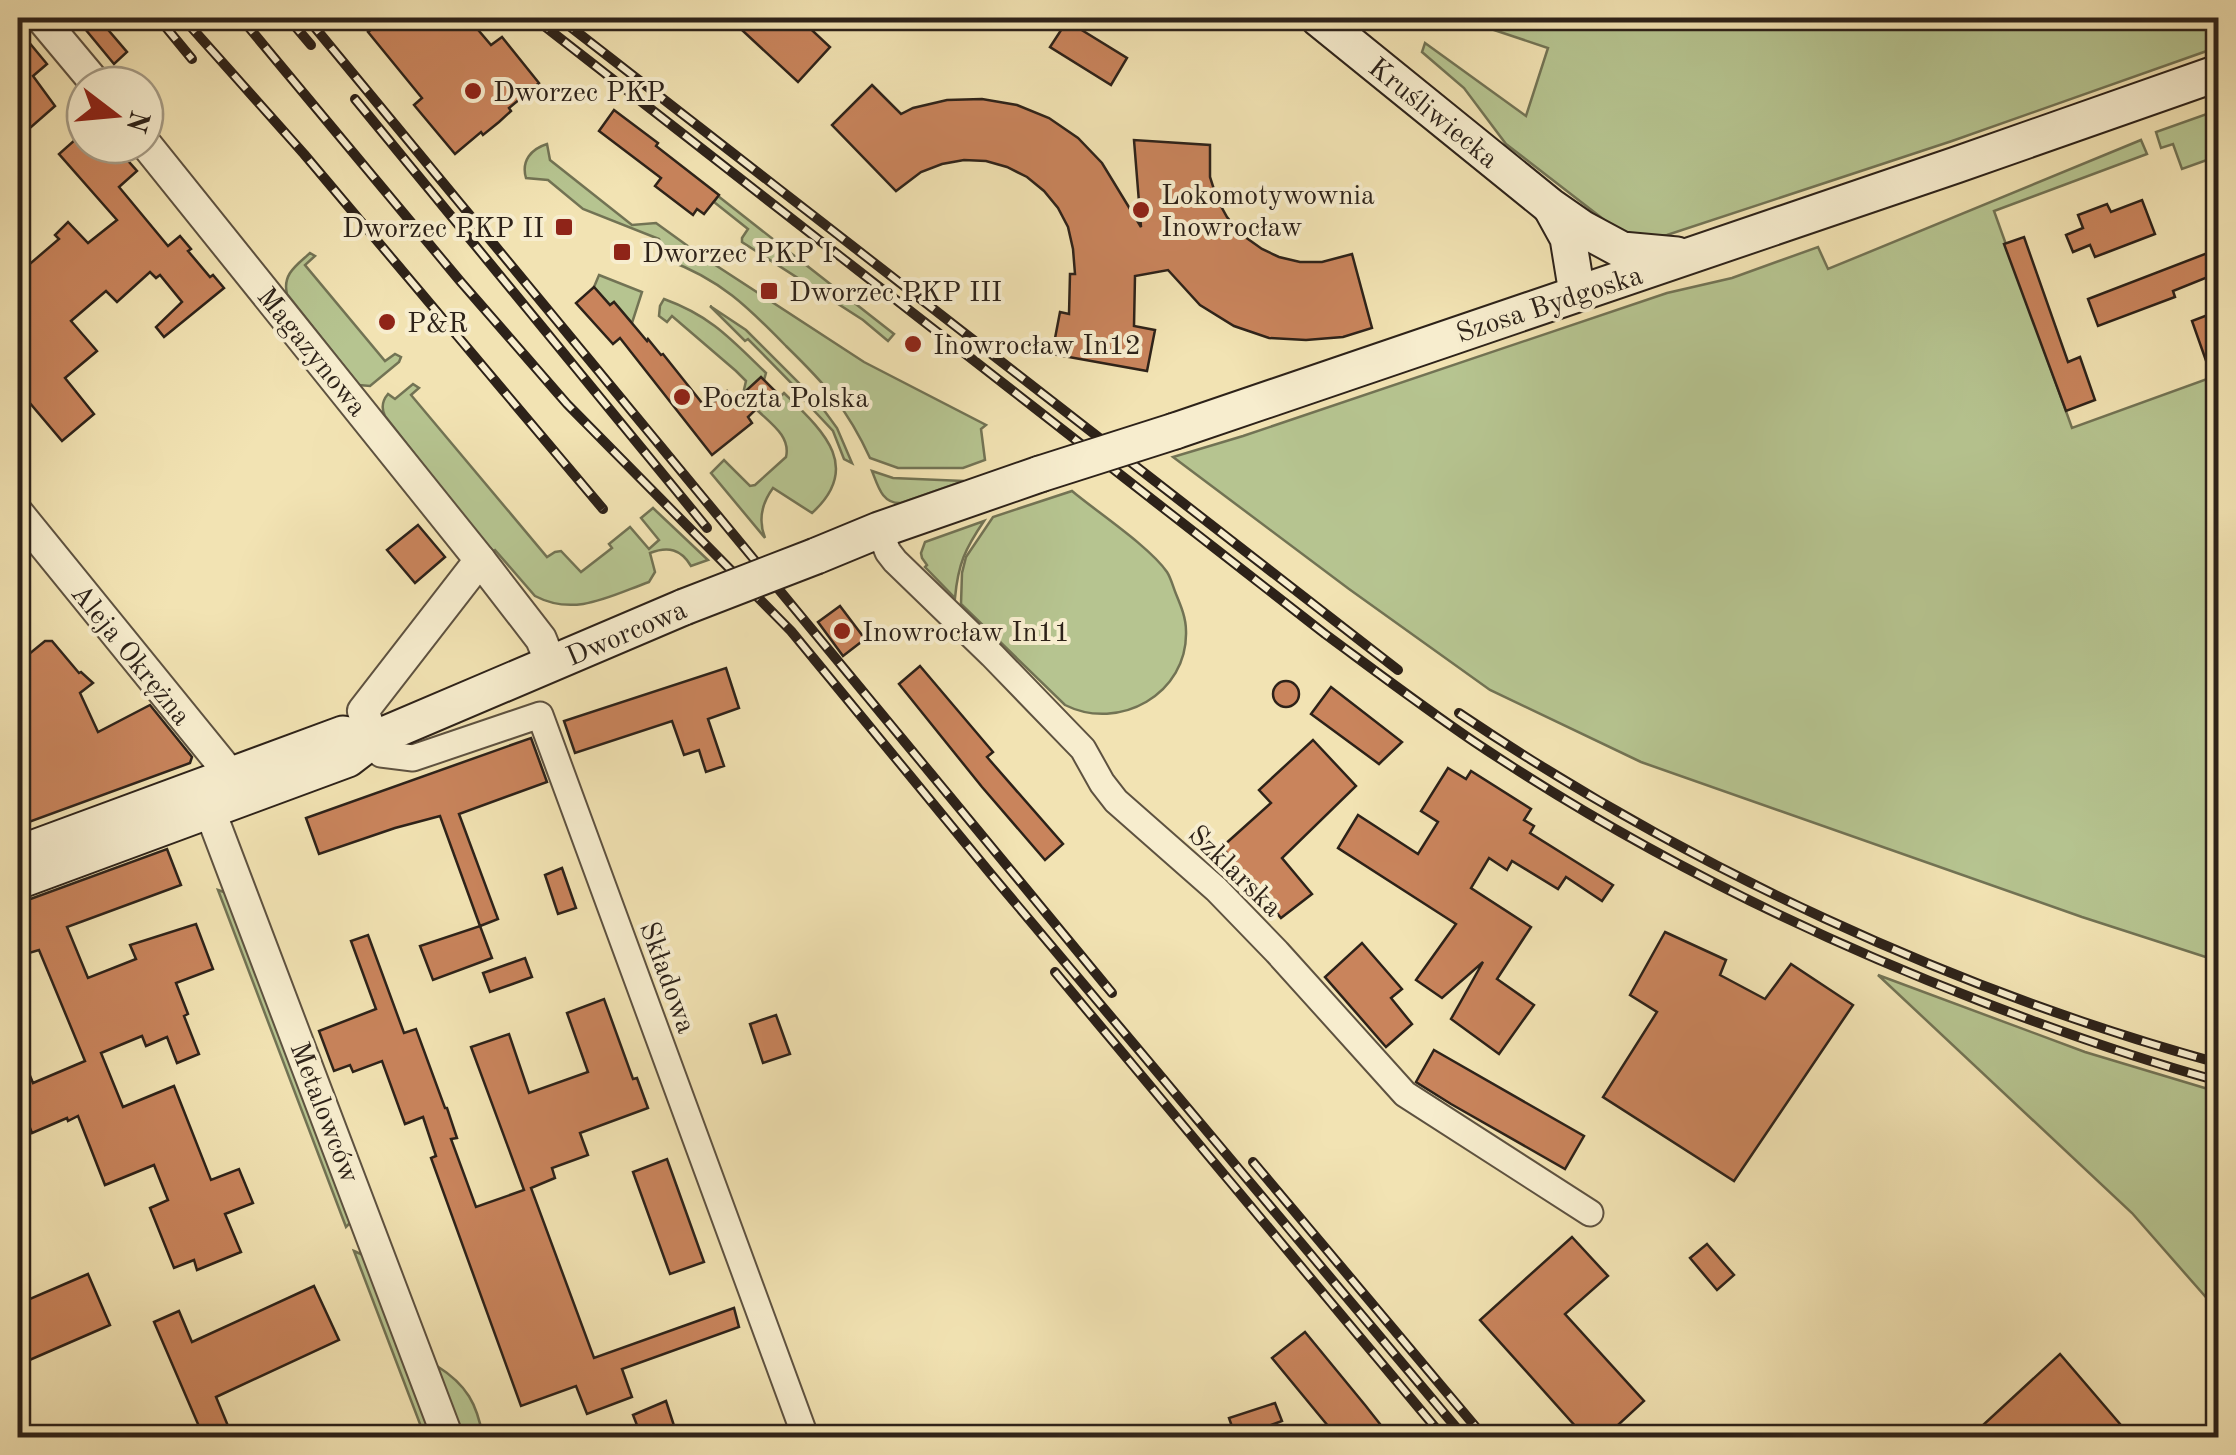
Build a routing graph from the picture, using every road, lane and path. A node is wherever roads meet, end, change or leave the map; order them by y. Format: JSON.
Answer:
{"nodes":[{"id":1,"x":41,"y":18,"type":"edge"},
{"id":2,"x":1318,"y":18,"type":"edge"},
{"id":3,"x":80,"y":65,"type":"edge"},
{"id":4,"x":2218,"y":73,"type":"edge"},
{"id":5,"x":163,"y":165,"type":"edge"},
{"id":6,"x":1550,"y":206,"type":"junction"},
{"id":7,"x":1688,"y":256,"type":"junction"},
{"id":8,"x":1577,"y":293,"type":"junction"},
{"id":9,"x":18,"y":513,"type":"edge"},
{"id":10,"x":880,"y":530,"type":"junction"},
{"id":11,"x":480,"y":560,"type":"junction"},
{"id":12,"x":551,"y":664,"type":"junction"},
{"id":13,"x":374,"y":738,"type":"junction"},
{"id":14,"x":219,"y":794,"type":"junction"},
{"id":15,"x":18,"y":854,"type":"edge"},
{"id":16,"x":18,"y":881,"type":"edge"},
{"id":17,"x":1590,"y":1213,"type":"dead end"},
{"id":18,"x":804,"y":1432,"type":"dead end"},
{"id":19,"x":448,"y":1438,"type":"edge"}],
"edges":[{"from":1,"to":3,"type":"street"},
{"from":2,"to":6,"type":"main road","name":"Kruśliwiecka"},
{"from":4,"to":7,"type":"main road","name":"Szosa Bydgoska"},
{"from":5,"to":11,"type":"street","name":"Magazynowa"},
{"from":6,"to":7,"type":"main road","name":"Kruśliwiecka"},
{"from":6,"to":8,"type":"main road","name":"Kruśliwiecka"},
{"from":7,"to":8,"type":"main road","name":"Szosa Bydgoska"},
{"from":8,"to":10,"type":"main road","name":"Szosa Bydgoska","bridge":true},
{"from":9,"to":14,"type":"street","name":"Aleja Okrężna"},
{"from":10,"to":12,"type":"main road","name":"Dworcowa","bridge":true},
{"from":10,"to":17,"type":"street","name":"Szklarska"},
{"from":11,"to":12,"type":"street","name":"Magazynowa"},
{"from":11,"to":13,"type":"street"},
{"from":12,"to":13,"type":"main road","name":"Dworcowa"},
{"from":13,"to":14,"type":"main road","name":"Dworcowa"},
{"from":13,"to":18,"type":"street","name":"Składowa"},
{"from":14,"to":15,"type":"main road","name":"Dworcowa"},
{"from":14,"to":16,"type":"main road","name":"Dworcowa"},
{"from":14,"to":19,"type":"street","name":"Metalowców"}]}
